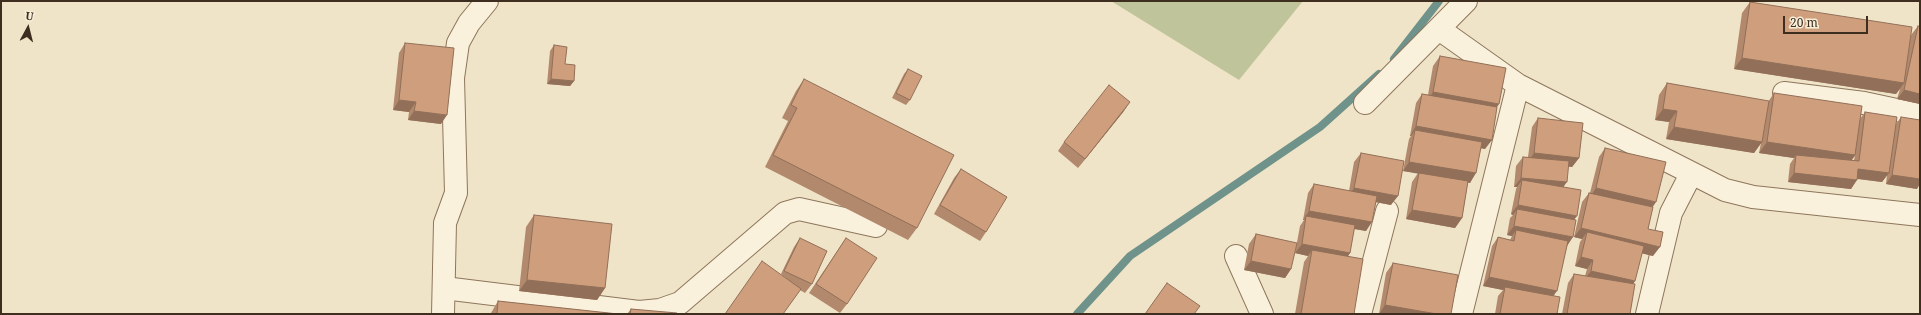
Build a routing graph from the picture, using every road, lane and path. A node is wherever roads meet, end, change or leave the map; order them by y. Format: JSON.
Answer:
{"nodes":[{"id":1,"x":487,"y":1,"type":"edge"},
{"id":2,"x":1466,"y":1,"type":"edge"},
{"id":3,"x":1439,"y":30,"type":"junction"},
{"id":4,"x":1518,"y":85,"type":"junction"},
{"id":5,"x":1784,"y":93,"type":"edge"},
{"id":6,"x":1365,"y":103,"type":"dead end"},
{"id":7,"x":1920,"y":115,"type":"edge"},
{"id":8,"x":1691,"y":174,"type":"junction"},
{"id":9,"x":1387,"y":211,"type":"dead end"},
{"id":10,"x":1920,"y":215,"type":"edge"},
{"id":11,"x":876,"y":226,"type":"dead end"},
{"id":12,"x":1236,"y":256,"type":"dead end"},
{"id":13,"x":444,"y":288,"type":"junction"},
{"id":14,"x":443,"y":314,"type":"edge"},
{"id":15,"x":1262,"y":314,"type":"edge"},
{"id":16,"x":1360,"y":314,"type":"edge"},
{"id":17,"x":1461,"y":314,"type":"edge"},
{"id":18,"x":1647,"y":314,"type":"edge"}],
"edges":[{"from":1,"to":13,"type":"street"},
{"from":2,"to":3,"type":"street"},
{"from":3,"to":4,"type":"street"},
{"from":3,"to":6,"type":"street"},
{"from":4,"to":8,"type":"street"},
{"from":4,"to":17,"type":"street"},
{"from":5,"to":7,"type":"street"},
{"from":8,"to":10,"type":"street"},
{"from":8,"to":18,"type":"street"},
{"from":9,"to":16,"type":"street"},
{"from":11,"to":13,"type":"street"},
{"from":12,"to":15,"type":"street"},
{"from":13,"to":14,"type":"street"}]}
